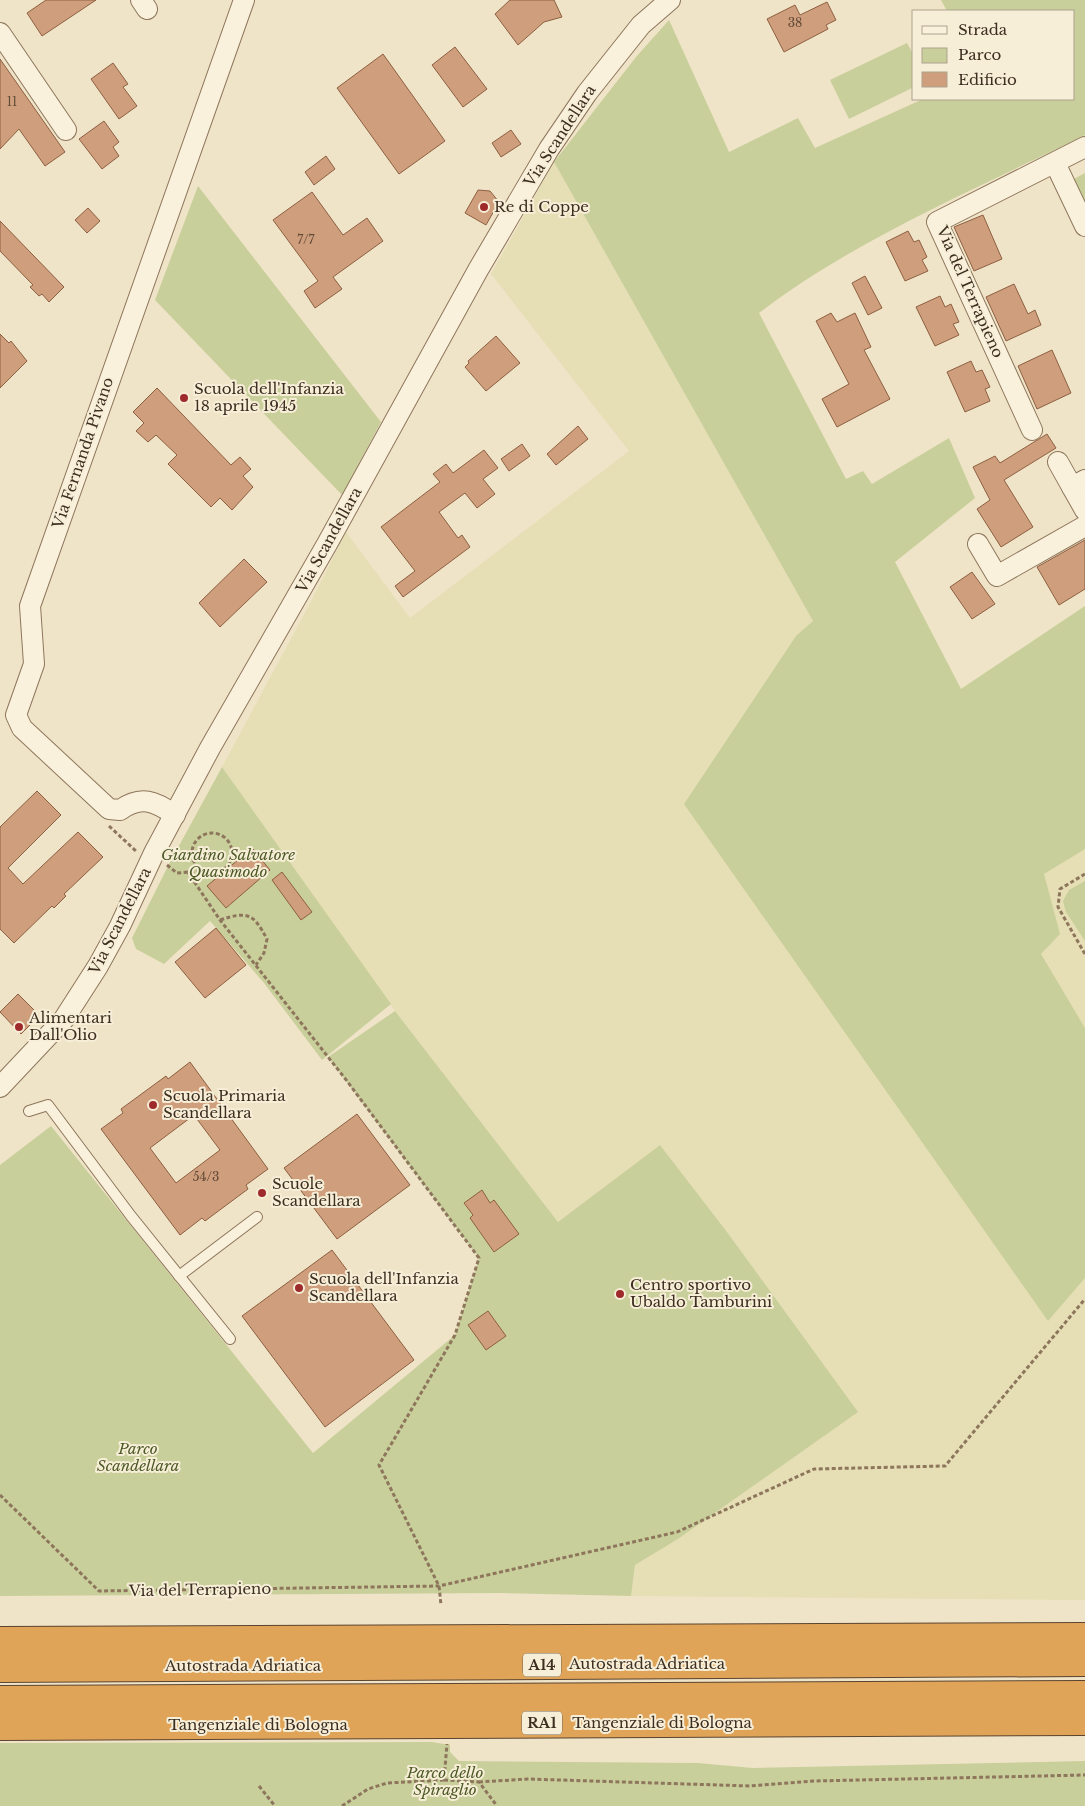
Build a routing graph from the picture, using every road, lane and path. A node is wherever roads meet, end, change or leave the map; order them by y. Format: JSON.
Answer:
{"nodes":[{"id":1,"x":244,"y":0,"type":"edge"},
{"id":2,"x":670,"y":0,"type":"edge"},
{"id":3,"x":0,"y":32,"type":"edge"},
{"id":4,"x":66,"y":130,"type":"dead end"},
{"id":5,"x":1085,"y":147,"type":"edge"},
{"id":6,"x":1055,"y":162,"type":"junction"},
{"id":7,"x":1085,"y":226,"type":"edge"},
{"id":8,"x":1032,"y":430,"type":"dead end"},
{"id":9,"x":1058,"y":462,"type":"dead end"},
{"id":10,"x":1078,"y":483,"type":"edge"},
{"id":11,"x":1085,"y":510,"type":"edge"},
{"id":12,"x":1085,"y":526,"type":"edge"},
{"id":13,"x":978,"y":544,"type":"dead end"},
{"id":14,"x":175,"y":815,"type":"junction"},
{"id":15,"x":170,"y":867,"type":"dead end"},
{"id":16,"x":187,"y":871,"type":"junction"},
{"id":17,"x":201,"y":871,"type":"junction"},
{"id":18,"x":1085,"y":874,"type":"edge"},
{"id":19,"x":220,"y":920,"type":"junction"},
{"id":20,"x":1085,"y":954,"type":"edge"},
{"id":21,"x":256,"y":965,"type":"junction"},
{"id":22,"x":0,"y":1087,"type":"edge"},
{"id":23,"x":29,"y":1111,"type":"dead end"},
{"id":24,"x":257,"y":1217,"type":"dead end"},
{"id":25,"x":179,"y":1276,"type":"junction"},
{"id":26,"x":1085,"y":1299,"type":"edge"},
{"id":27,"x":230,"y":1339,"type":"dead end"},
{"id":28,"x":0,"y":1495,"type":"edge"},
{"id":29,"x":439,"y":1586,"type":"junction"},
{"id":30,"x":441,"y":1605,"type":"dead end"},
{"id":31,"x":1085,"y":1636,"type":"edge"},
{"id":32,"x":0,"y":1641,"type":"edge"},
{"id":33,"x":1085,"y":1662,"type":"edge"},
{"id":34,"x":0,"y":1668,"type":"edge"},
{"id":35,"x":1085,"y":1695,"type":"edge"},
{"id":36,"x":0,"y":1700,"type":"edge"},
{"id":37,"x":1085,"y":1723,"type":"edge"},
{"id":38,"x":0,"y":1726,"type":"edge"},
{"id":39,"x":447,"y":1741,"type":"dead end"},
{"id":40,"x":1085,"y":1775,"type":"edge"},
{"id":41,"x":444,"y":1780,"type":"junction"},
{"id":42,"x":479,"y":1782,"type":"junction"},
{"id":43,"x":259,"y":1786,"type":"dead end"},
{"id":44,"x":275,"y":1806,"type":"edge"},
{"id":45,"x":342,"y":1806,"type":"edge"},
{"id":46,"x":497,"y":1806,"type":"edge"}],
"edges":[{"from":1,"to":14,"type":"street","name":"Via Fernanda Pivano"},
{"from":2,"to":14,"type":"street","name":"Via Scandellara"},
{"from":3,"to":4,"type":"street"},
{"from":5,"to":6,"type":"street","name":"Via del Terrapieno"},
{"from":6,"to":7,"type":"street"},
{"from":6,"to":8,"type":"street","name":"Via del Terrapieno"},
{"from":9,"to":10,"type":"street"},
{"from":10,"to":11,"type":"street"},
{"from":12,"to":13,"type":"street"},
{"from":14,"to":22,"type":"street","name":"Via Scandellara"},
{"from":15,"to":16,"type":"path"},
{"from":16,"to":17,"type":"path"},
{"from":16,"to":19,"type":"path"},
{"from":17,"to":17,"type":"path"},
{"from":18,"to":20,"type":"path"},
{"from":19,"to":21,"type":"path"},
{"from":19,"to":21,"type":"path"},
{"from":21,"to":29,"type":"path"},
{"from":23,"to":25,"type":"lane"},
{"from":24,"to":25,"type":"lane"},
{"from":25,"to":27,"type":"lane"},
{"from":26,"to":29,"type":"path","name":"Via del Terrapieno"},
{"from":28,"to":29,"type":"path","name":"Via del Terrapieno"},
{"from":29,"to":30,"type":"path"},
{"from":31,"to":32,"type":"highway"},
{"from":33,"to":34,"type":"highway","name":"Autostrada Adriatica","number":"A14"},
{"from":35,"to":36,"type":"highway","number":"A14"},
{"from":37,"to":38,"type":"highway","name":"Tangenziale di Bologna","number":"RA1"},
{"from":39,"to":41,"type":"path"},
{"from":40,"to":42,"type":"path"},
{"from":41,"to":42,"type":"path"},
{"from":41,"to":45,"type":"path"},
{"from":42,"to":46,"type":"path"},
{"from":43,"to":44,"type":"path"}]}
